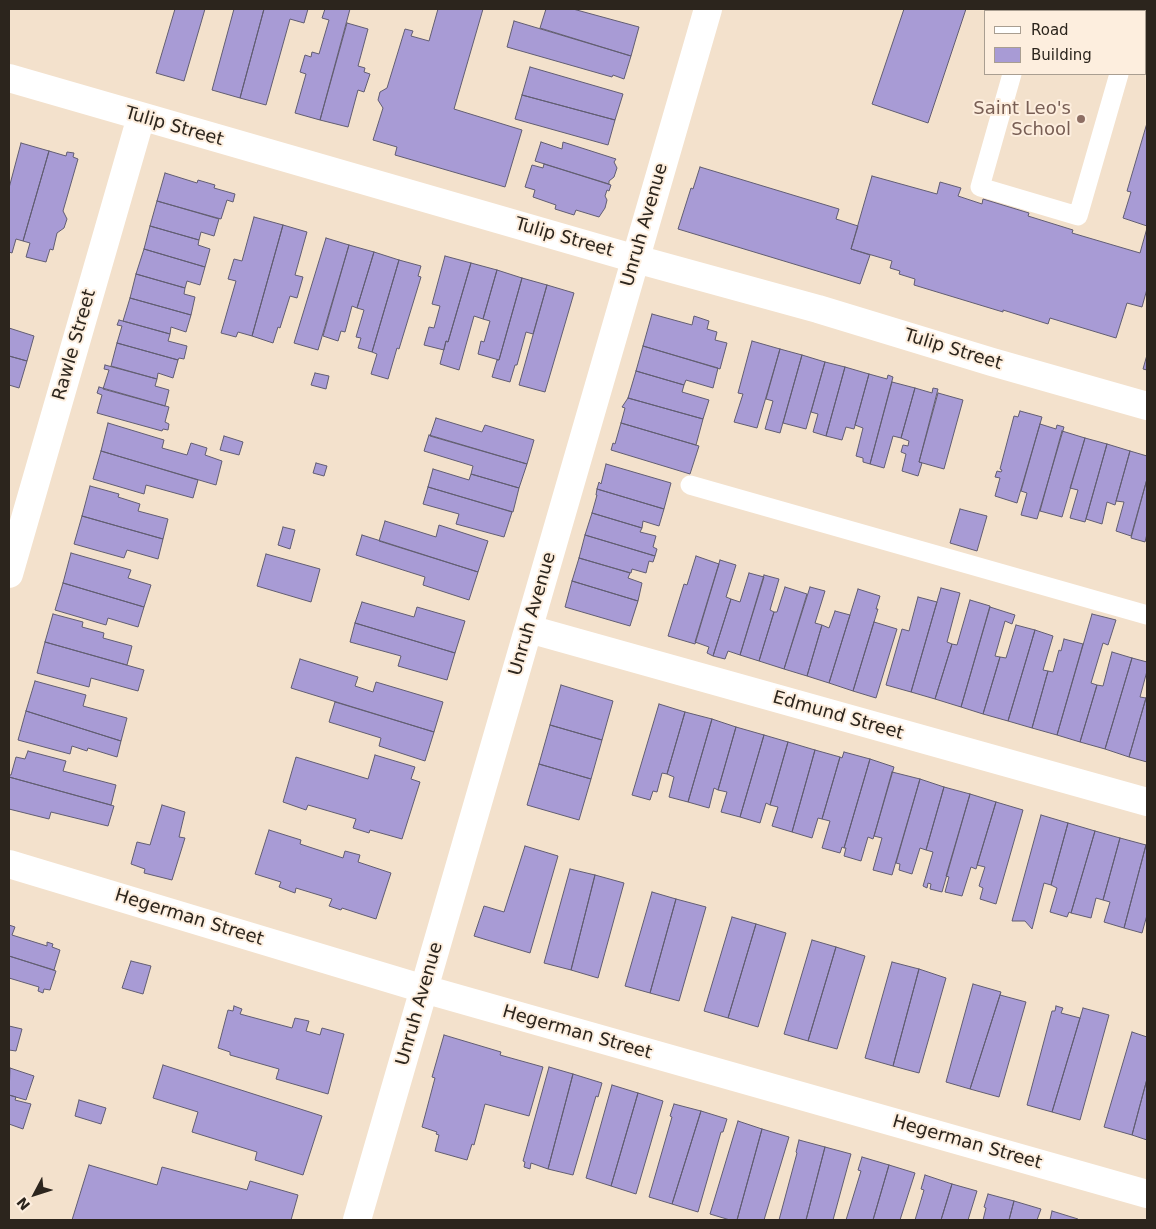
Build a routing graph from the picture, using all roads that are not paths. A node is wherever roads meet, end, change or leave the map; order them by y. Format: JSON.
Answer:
{"nodes":[{"id":1,"x":708,"y":9,"type":"edge"},
{"id":2,"x":1012,"y":75,"type":"edge"},
{"id":3,"x":1120,"y":75,"type":"edge"},
{"id":4,"x":9,"y":78,"type":"edge"},
{"id":5,"x":141,"y":117,"type":"junction"},
{"id":6,"x":636,"y":259,"type":"junction"},
{"id":7,"x":1147,"y":406,"type":"edge"},
{"id":8,"x":690,"y":485,"type":"dead end"},
{"id":9,"x":9,"y":574,"type":"edge"},
{"id":10,"x":1147,"y":615,"type":"edge"},
{"id":11,"x":529,"y":629,"type":"junction"},
{"id":12,"x":1147,"y":802,"type":"edge"},
{"id":13,"x":9,"y":864,"type":"edge"},
{"id":14,"x":424,"y":989,"type":"junction"},
{"id":15,"x":1147,"y":1194,"type":"edge"},
{"id":16,"x":358,"y":1220,"type":"edge"}],
"edges":[{"from":1,"to":6,"type":"street","name":"Unruh Avenue"},
{"from":2,"to":3,"type":"lane"},
{"from":4,"to":5,"type":"street","name":"Tulip Street"},
{"from":5,"to":6,"type":"street","name":"Tulip Street"},
{"from":5,"to":9,"type":"street","name":"Rawle Street"},
{"from":6,"to":7,"type":"street","name":"Tulip Street"},
{"from":6,"to":11,"type":"street","name":"Unruh Avenue"},
{"from":8,"to":10,"type":"lane"},
{"from":11,"to":12,"type":"street","name":"Edmund Street"},
{"from":11,"to":14,"type":"street","name":"Unruh Avenue"},
{"from":13,"to":14,"type":"street","name":"Hegerman Street"},
{"from":14,"to":15,"type":"street","name":"Hegerman Street"},
{"from":14,"to":16,"type":"street","name":"Unruh Avenue"}]}
